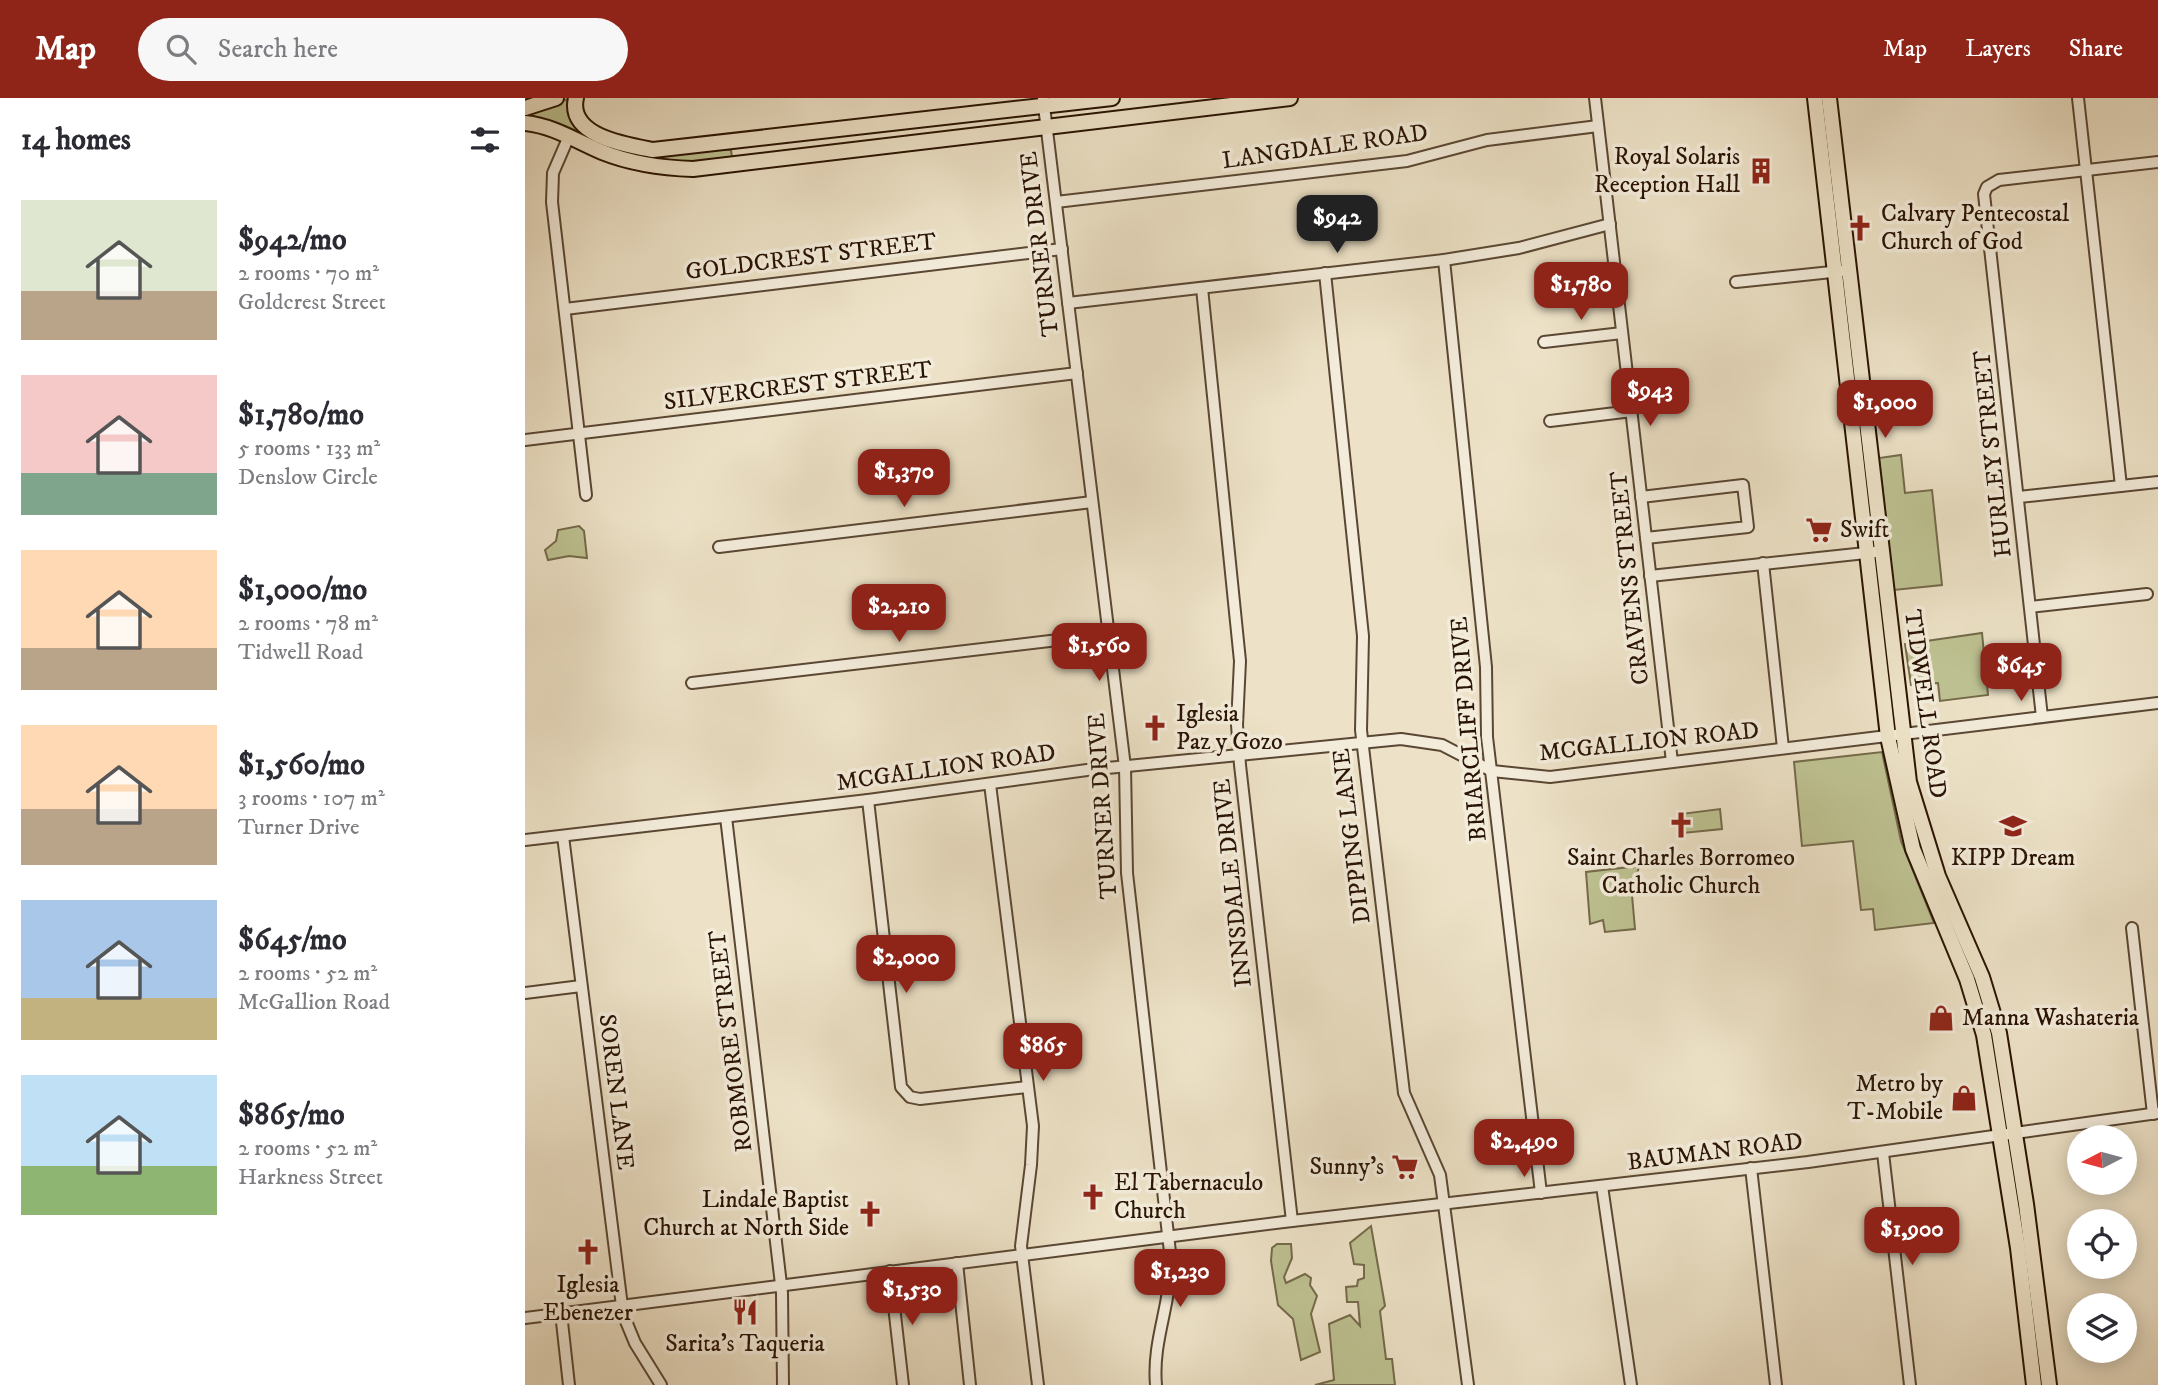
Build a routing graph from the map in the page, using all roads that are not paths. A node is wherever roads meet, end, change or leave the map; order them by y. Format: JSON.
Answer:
{"nodes":[{"id":1,"x":556,"y":98,"type":"edge"},
{"id":2,"x":576,"y":98,"type":"edge"},
{"id":3,"x":1111,"y":98,"type":"edge"},
{"id":4,"x":1290,"y":98,"type":"edge"},
{"id":5,"x":1595,"y":98,"type":"edge"},
{"id":6,"x":1815,"y":98,"type":"edge"},
{"id":7,"x":1829,"y":98,"type":"edge"},
{"id":8,"x":2078,"y":98,"type":"edge"},
{"id":9,"x":1044,"y":102,"type":"edge"},
{"id":10,"x":1193,"y":103,"type":"edge"},
{"id":11,"x":525,"y":108,"type":"edge"},
{"id":12,"x":932,"y":120,"type":"junction"},
{"id":13,"x":525,"y":123,"type":"edge"},
{"id":14,"x":1047,"y":127,"type":"junction"},
{"id":15,"x":1598,"y":127,"type":"junction"},
{"id":16,"x":569,"y":136,"type":"junction"},
{"id":17,"x":936,"y":140,"type":"junction"},
{"id":18,"x":745,"y":142,"type":"junction"},
{"id":19,"x":636,"y":147,"type":"junction"},
{"id":20,"x":631,"y":162,"type":"junction"},
{"id":21,"x":748,"y":162,"type":"junction"},
{"id":22,"x":2158,"y":162,"type":"edge"},
{"id":23,"x":2086,"y":170,"type":"junction"},
{"id":24,"x":1831,"y":180,"type":"junction"},
{"id":25,"x":1056,"y":202,"type":"junction"},
{"id":26,"x":1610,"y":224,"type":"junction"},
{"id":27,"x":1062,"y":249,"type":"junction"},
{"id":28,"x":1444,"y":260,"type":"junction"},
{"id":29,"x":1841,"y":271,"type":"junction"},
{"id":30,"x":1325,"y":273,"type":"junction"},
{"id":31,"x":1736,"y":282,"type":"dead end"},
{"id":32,"x":1202,"y":288,"type":"junction"},
{"id":33,"x":1068,"y":303,"type":"junction"},
{"id":34,"x":565,"y":309,"type":"junction"},
{"id":35,"x":1622,"y":333,"type":"junction"},
{"id":36,"x":1544,"y":342,"type":"dead end"},
{"id":37,"x":1077,"y":373,"type":"junction"},
{"id":38,"x":1632,"y":411,"type":"junction"},
{"id":39,"x":1550,"y":421,"type":"dead end"},
{"id":40,"x":579,"y":434,"type":"junction"},
{"id":41,"x":525,"y":440,"type":"edge"},
{"id":42,"x":2158,"y":482,"type":"edge"},
{"id":43,"x":2121,"y":486,"type":"junction"},
{"id":44,"x":586,"y":495,"type":"dead end"},
{"id":45,"x":1641,"y":496,"type":"junction"},
{"id":46,"x":2019,"y":498,"type":"junction"},
{"id":47,"x":1092,"y":502,"type":"junction"},
{"id":48,"x":1646,"y":538,"type":"junction"},
{"id":49,"x":719,"y":547,"type":"dead end"},
{"id":50,"x":1874,"y":552,"type":"junction"},
{"id":51,"x":1763,"y":563,"type":"junction"},
{"id":52,"x":1650,"y":576,"type":"junction"},
{"id":53,"x":2147,"y":594,"type":"dead end"},
{"id":54,"x":2030,"y":607,"type":"junction"},
{"id":55,"x":1109,"y":634,"type":"junction"},
{"id":56,"x":692,"y":683,"type":"dead end"},
{"id":57,"x":2158,"y":703,"type":"edge"},
{"id":58,"x":2042,"y":716,"type":"junction"},
{"id":59,"x":1895,"y":736,"type":"junction"},
{"id":60,"x":1362,"y":742,"type":"junction"},
{"id":61,"x":1783,"y":748,"type":"junction"},
{"id":62,"x":1240,"y":754,"type":"junction"},
{"id":63,"x":1672,"y":762,"type":"junction"},
{"id":64,"x":1125,"y":767,"type":"junction"},
{"id":65,"x":1492,"y":771,"type":"junction"},
{"id":66,"x":990,"y":784,"type":"junction"},
{"id":67,"x":868,"y":800,"type":"junction"},
{"id":68,"x":726,"y":817,"type":"junction"},
{"id":69,"x":563,"y":836,"type":"junction"},
{"id":70,"x":525,"y":839,"type":"edge"},
{"id":71,"x":1920,"y":847,"type":"junction"},
{"id":72,"x":1960,"y":927,"type":"junction"},
{"id":73,"x":1944,"y":928,"type":"junction"},
{"id":74,"x":2132,"y":928,"type":"dead end"},
{"id":75,"x":581,"y":986,"type":"junction"},
{"id":76,"x":525,"y":993,"type":"edge"},
{"id":77,"x":1992,"y":1034,"type":"junction"},
{"id":78,"x":1027,"y":1087,"type":"junction"},
{"id":79,"x":2155,"y":1114,"type":"edge"},
{"id":80,"x":2009,"y":1135,"type":"junction"},
{"id":81,"x":1883,"y":1153,"type":"junction"},
{"id":82,"x":1751,"y":1168,"type":"junction"},
{"id":83,"x":1602,"y":1186,"type":"junction"},
{"id":84,"x":1541,"y":1193,"type":"junction"},
{"id":85,"x":1444,"y":1203,"type":"junction"},
{"id":86,"x":1292,"y":1222,"type":"junction"},
{"id":87,"x":1169,"y":1237,"type":"junction"},
{"id":88,"x":1021,"y":1255,"type":"junction"},
{"id":89,"x":957,"y":1263,"type":"junction"},
{"id":90,"x":890,"y":1271,"type":"junction"},
{"id":91,"x":781,"y":1286,"type":"junction"},
{"id":92,"x":622,"y":1306,"type":"junction"},
{"id":93,"x":561,"y":1313,"type":"junction"},
{"id":94,"x":525,"y":1318,"type":"edge"},
{"id":95,"x":2036,"y":1344,"type":"junction"},
{"id":96,"x":569,"y":1385,"type":"edge"},
{"id":97,"x":661,"y":1385,"type":"edge"},
{"id":98,"x":783,"y":1385,"type":"edge"},
{"id":99,"x":903,"y":1385,"type":"edge"},
{"id":100,"x":970,"y":1385,"type":"edge"},
{"id":101,"x":1038,"y":1385,"type":"edge"},
{"id":102,"x":1156,"y":1385,"type":"edge"},
{"id":103,"x":1468,"y":1385,"type":"edge"},
{"id":104,"x":1632,"y":1385,"type":"edge"},
{"id":105,"x":1776,"y":1385,"type":"edge"},
{"id":106,"x":1910,"y":1385,"type":"edge"},
{"id":107,"x":2034,"y":1385,"type":"edge"},
{"id":108,"x":2049,"y":1385,"type":"edge"}],
"edges":[{"from":1,"to":11,"type":"main road"},
{"from":2,"to":19,"type":"main road"},
{"from":3,"to":9,"type":"main road"},
{"from":4,"to":10,"type":"main road"},
{"from":5,"to":15,"type":"street","name":"CRAVENS STREET"},
{"from":6,"to":24,"type":"main road","name":"TIDWELL ROAD"},
{"from":7,"to":24,"type":"main road","name":"TIDWELL ROAD"},
{"from":8,"to":23,"type":"street"},
{"from":9,"to":12,"type":"main road"},
{"from":9,"to":14,"type":"street","name":"TURNER DRIVE"},
{"from":10,"to":14,"type":"main road"},
{"from":12,"to":17,"type":"main road"},
{"from":12,"to":18,"type":"main road"},
{"from":13,"to":16,"type":"main road"},
{"from":14,"to":17,"type":"main road"},
{"from":14,"to":25,"type":"street","name":"TURNER DRIVE"},
{"from":15,"to":25,"type":"street","name":"LANGDALE ROAD"},
{"from":15,"to":26,"type":"street","name":"CRAVENS STREET"},
{"from":16,"to":20,"type":"main road"},
{"from":16,"to":34,"type":"street"},
{"from":17,"to":21,"type":"main road"},
{"from":18,"to":19,"type":"main road"},
{"from":18,"to":21,"type":"main road"},
{"from":19,"to":20,"type":"main road"},
{"from":20,"to":21,"type":"main road"},
{"from":22,"to":23,"type":"street"},
{"from":23,"to":43,"type":"street"},
{"from":23,"to":46,"type":"street","name":"HURLEY STREET"},
{"from":24,"to":29,"type":"main road","name":"TIDWELL ROAD"},
{"from":25,"to":27,"type":"street","name":"TURNER DRIVE"},
{"from":26,"to":28,"type":"street"},
{"from":26,"to":35,"type":"street","name":"CRAVENS STREET"},
{"from":27,"to":33,"type":"street","name":"TURNER DRIVE"},
{"from":27,"to":34,"type":"street","name":"GOLDCREST STREET"},
{"from":28,"to":30,"type":"street"},
{"from":28,"to":65,"type":"street","name":"BRIARCLIFF DRIVE"},
{"from":29,"to":31,"type":"street"},
{"from":29,"to":50,"type":"main road","name":"TIDWELL ROAD"},
{"from":30,"to":32,"type":"street"},
{"from":30,"to":60,"type":"street","name":"DIPPING LANE"},
{"from":32,"to":33,"type":"street"},
{"from":32,"to":62,"type":"street","name":"INNSDALE DRIVE"},
{"from":33,"to":37,"type":"street","name":"TURNER DRIVE"},
{"from":34,"to":40,"type":"street"},
{"from":35,"to":36,"type":"street"},
{"from":35,"to":38,"type":"street","name":"CRAVENS STREET"},
{"from":37,"to":40,"type":"street","name":"SILVERCREST STREET"},
{"from":37,"to":47,"type":"street","name":"TURNER DRIVE"},
{"from":38,"to":39,"type":"street"},
{"from":38,"to":45,"type":"street","name":"CRAVENS STREET"},
{"from":40,"to":41,"type":"street","name":"SILVERCREST STREET"},
{"from":40,"to":44,"type":"street"},
{"from":42,"to":43,"type":"street"},
{"from":43,"to":46,"type":"street"},
{"from":45,"to":48,"type":"street","name":"CRAVENS STREET"},
{"from":45,"to":48,"type":"street"},
{"from":46,"to":54,"type":"street","name":"HURLEY STREET"},
{"from":47,"to":49,"type":"street"},
{"from":47,"to":55,"type":"street","name":"TURNER DRIVE"},
{"from":48,"to":52,"type":"street","name":"CRAVENS STREET"},
{"from":50,"to":51,"type":"street"},
{"from":50,"to":59,"type":"main road","name":"TIDWELL ROAD"},
{"from":51,"to":52,"type":"street"},
{"from":51,"to":61,"type":"street"},
{"from":52,"to":63,"type":"street","name":"CRAVENS STREET"},
{"from":53,"to":54,"type":"street"},
{"from":54,"to":58,"type":"street","name":"HURLEY STREET"},
{"from":55,"to":56,"type":"street"},
{"from":55,"to":64,"type":"street","name":"TURNER DRIVE"},
{"from":57,"to":58,"type":"street","name":"MCGALLION ROAD"},
{"from":58,"to":59,"type":"street","name":"MCGALLION ROAD"},
{"from":59,"to":61,"type":"street","name":"MCGALLION ROAD"},
{"from":59,"to":71,"type":"main road","name":"TIDWELL ROAD"},
{"from":60,"to":62,"type":"street","name":"MCGALLION ROAD"},
{"from":60,"to":65,"type":"street","name":"MCGALLION ROAD"},
{"from":60,"to":85,"type":"street","name":"DIPPING LANE"},
{"from":61,"to":63,"type":"street","name":"MCGALLION ROAD"},
{"from":62,"to":64,"type":"street","name":"MCGALLION ROAD"},
{"from":62,"to":86,"type":"street","name":"INNSDALE DRIVE"},
{"from":63,"to":65,"type":"street","name":"MCGALLION ROAD"},
{"from":64,"to":66,"type":"street","name":"MCGALLION ROAD"},
{"from":64,"to":87,"type":"street","name":"TURNER DRIVE"},
{"from":65,"to":84,"type":"street","name":"BRIARCLIFF DRIVE"},
{"from":66,"to":67,"type":"street","name":"MCGALLION ROAD"},
{"from":66,"to":78,"type":"street"},
{"from":67,"to":68,"type":"street","name":"MCGALLION ROAD"},
{"from":67,"to":78,"type":"street"},
{"from":68,"to":69,"type":"street","name":"MCGALLION ROAD"},
{"from":68,"to":91,"type":"street","name":"ROBMORE STREET"},
{"from":69,"to":70,"type":"street","name":"MCGALLION ROAD"},
{"from":69,"to":75,"type":"street","name":"SOREN LANE"},
{"from":71,"to":72,"type":"main road","name":"TIDWELL ROAD"},
{"from":71,"to":73,"type":"main road","name":"TIDWELL ROAD"},
{"from":72,"to":73,"type":"main road"},
{"from":72,"to":77,"type":"main road","name":"TIDWELL ROAD"},
{"from":73,"to":77,"type":"main road","name":"TIDWELL ROAD"},
{"from":74,"to":79,"type":"street"},
{"from":75,"to":76,"type":"street"},
{"from":75,"to":92,"type":"street","name":"SOREN LANE"},
{"from":77,"to":80,"type":"main road","name":"TIDWELL ROAD"},
{"from":78,"to":88,"type":"street"},
{"from":79,"to":80,"type":"street","name":"BAUMAN ROAD"},
{"from":80,"to":81,"type":"street","name":"BAUMAN ROAD"},
{"from":80,"to":95,"type":"main road","name":"TIDWELL ROAD"},
{"from":81,"to":82,"type":"street","name":"BAUMAN ROAD"},
{"from":81,"to":106,"type":"street"},
{"from":82,"to":83,"type":"street","name":"BAUMAN ROAD"},
{"from":82,"to":105,"type":"street"},
{"from":83,"to":84,"type":"street","name":"BAUMAN ROAD"},
{"from":83,"to":104,"type":"street"},
{"from":84,"to":85,"type":"street","name":"BAUMAN ROAD"},
{"from":85,"to":86,"type":"street","name":"BAUMAN ROAD"},
{"from":85,"to":103,"type":"street","name":"DIPPING LANE"},
{"from":86,"to":87,"type":"street","name":"BAUMAN ROAD"},
{"from":87,"to":88,"type":"street","name":"BAUMAN ROAD"},
{"from":87,"to":102,"type":"street","name":"TURNER DRIVE"},
{"from":88,"to":89,"type":"street","name":"BAUMAN ROAD"},
{"from":88,"to":101,"type":"street"},
{"from":89,"to":90,"type":"street","name":"BAUMAN ROAD"},
{"from":89,"to":100,"type":"street"},
{"from":90,"to":91,"type":"street","name":"BAUMAN ROAD"},
{"from":90,"to":99,"type":"street"},
{"from":91,"to":92,"type":"street","name":"BAUMAN ROAD"},
{"from":91,"to":98,"type":"street","name":"ROBMORE STREET"},
{"from":92,"to":93,"type":"street","name":"BAUMAN ROAD"},
{"from":92,"to":97,"type":"street","name":"SOREN LANE"},
{"from":93,"to":94,"type":"street","name":"BAUMAN ROAD"},
{"from":93,"to":96,"type":"street"},
{"from":95,"to":107,"type":"main road","name":"TIDWELL ROAD"},
{"from":95,"to":108,"type":"main road","name":"TIDWELL ROAD"}]}
